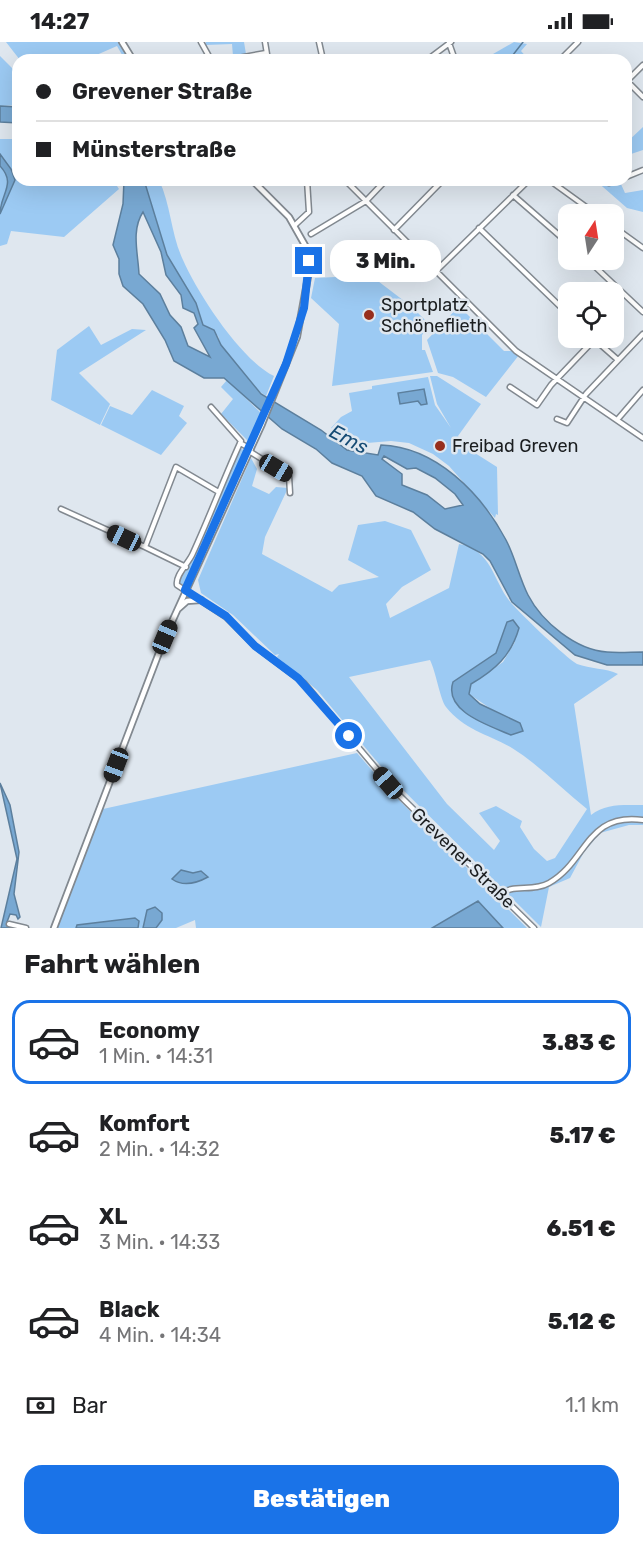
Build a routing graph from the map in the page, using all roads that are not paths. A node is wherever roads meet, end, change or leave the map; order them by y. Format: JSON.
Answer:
{"nodes":[{"id":1,"x":265,"y":42,"type":"edge"},
{"id":2,"x":450,"y":42,"type":"edge"},
{"id":3,"x":578,"y":42,"type":"edge"},
{"id":4,"x":267,"y":53,"type":"joint"},
{"id":5,"x":261,"y":54,"type":"edge"},
{"id":6,"x":435,"y":54,"type":"edge"},
{"id":7,"x":566,"y":54,"type":"edge"},
{"id":8,"x":643,"y":65,"type":"edge"},
{"id":9,"x":632,"y":75,"type":"edge"},
{"id":10,"x":632,"y":87,"type":"edge"},
{"id":11,"x":643,"y":97,"type":"edge"},
{"id":12,"x":258,"y":186,"type":"edge"},
{"id":13,"x":307,"y":186,"type":"edge"},
{"id":14,"x":351,"y":186,"type":"edge"},
{"id":15,"x":380,"y":186,"type":"edge"},
{"id":16,"x":437,"y":186,"type":"edge"},
{"id":17,"x":523,"y":186,"type":"edge"},
{"id":18,"x":557,"y":186,"type":"edge"},
{"id":19,"x":513,"y":195,"type":"junction"},
{"id":20,"x":366,"y":201,"type":"junction"},
{"id":21,"x":582,"y":204,"type":"edge"},
{"id":22,"x":296,"y":225,"type":"junction"},
{"id":23,"x":479,"y":228,"type":"junction"},
{"id":24,"x":394,"y":230,"type":"junction"},
{"id":25,"x":310,"y":234,"type":"dead end"},
{"id":26,"x":558,"y":234,"type":"edge"},
{"id":27,"x":624,"y":234,"type":"edge"},
{"id":28,"x":643,"y":248,"type":"edge"},
{"id":29,"x":599,"y":270,"type":"edge"},
{"id":30,"x":436,"y":271,"type":"junction"},
{"id":31,"x":558,"y":304,"type":"edge"},
{"id":32,"x":643,"y":312,"type":"edge"},
{"id":33,"x":643,"y":334,"type":"edge"},
{"id":34,"x":585,"y":348,"type":"edge"},
{"id":35,"x":605,"y":348,"type":"edge"},
{"id":36,"x":618,"y":360,"type":"junction"},
{"id":37,"x":556,"y":380,"type":"junction"},
{"id":38,"x":510,"y":387,"type":"dead end"},
{"id":39,"x":643,"y":390,"type":"edge"},
{"id":40,"x":584,"y":398,"type":"junction"},
{"id":41,"x":211,"y":407,"type":"dead end"},
{"id":42,"x":557,"y":419,"type":"dead end"},
{"id":43,"x":617,"y":420,"type":"junction"},
{"id":44,"x":643,"y":438,"type":"edge"},
{"id":45,"x":240,"y":443,"type":"junction"},
{"id":46,"x":250,"y":450,"type":"junction"},
{"id":47,"x":217,"y":491,"type":"junction"},
{"id":48,"x":290,"y":493,"type":"dead end"},
{"id":49,"x":61,"y":509,"type":"dead end"},
{"id":50,"x":145,"y":547,"type":"junction"},
{"id":51,"x":186,"y":567,"type":"junction"},
{"id":52,"x":185,"y":590,"type":"junction"},
{"id":53,"x":201,"y":600,"type":"junction"},
{"id":54,"x":176,"y":611,"type":"junction"},
{"id":55,"x":643,"y":820,"type":"edge"},
{"id":56,"x":500,"y":894,"type":"junction"},
{"id":57,"x":9,"y":924,"type":"dead end"},
{"id":58,"x":26,"y":928,"type":"edge"},
{"id":59,"x":54,"y":928,"type":"edge"},
{"id":60,"x":534,"y":928,"type":"edge"}],
"edges":[{"from":1,"to":4,"type":"street"},
{"from":2,"to":6,"type":"street"},
{"from":3,"to":7,"type":"street"},
{"from":4,"to":5,"type":"street"},
{"from":8,"to":9,"type":"street"},
{"from":10,"to":11,"type":"street"},
{"from":12,"to":22,"type":"main road"},
{"from":13,"to":22,"type":"street"},
{"from":14,"to":20,"type":"street"},
{"from":15,"to":20,"type":"street"},
{"from":16,"to":24,"type":"street"},
{"from":17,"to":19,"type":"street"},
{"from":18,"to":21,"type":"street"},
{"from":19,"to":23,"type":"street"},
{"from":19,"to":26,"type":"street"},
{"from":20,"to":24,"type":"street"},
{"from":20,"to":25,"type":"street"},
{"from":22,"to":46,"type":"main road"},
{"from":23,"to":30,"type":"street"},
{"from":23,"to":31,"type":"street"},
{"from":24,"to":30,"type":"street"},
{"from":27,"to":28,"type":"street"},
{"from":29,"to":32,"type":"street"},
{"from":30,"to":37,"type":"street"},
{"from":33,"to":36,"type":"street"},
{"from":34,"to":37,"type":"street"},
{"from":35,"to":36,"type":"street"},
{"from":36,"to":40,"type":"street"},
{"from":37,"to":38,"type":"street"},
{"from":37,"to":40,"type":"street"},
{"from":39,"to":43,"type":"street"},
{"from":40,"to":42,"type":"street"},
{"from":40,"to":43,"type":"street"},
{"from":41,"to":45,"type":"street"},
{"from":43,"to":44,"type":"street"},
{"from":45,"to":46,"type":"street"},
{"from":45,"to":47,"type":"street"},
{"from":46,"to":48,"type":"street"},
{"from":46,"to":52,"type":"main road"},
{"from":47,"to":50,"type":"street"},
{"from":47,"to":51,"type":"street"},
{"from":49,"to":50,"type":"street"},
{"from":50,"to":51,"type":"street"},
{"from":51,"to":52,"type":"street"},
{"from":52,"to":53,"type":"street","name":"Grevener Straße"},
{"from":52,"to":54,"type":"main road"},
{"from":53,"to":54,"type":"main road"},
{"from":53,"to":56,"type":"street","name":"Grevener Straße"},
{"from":54,"to":59,"type":"main road"},
{"from":55,"to":56,"type":"street"},
{"from":56,"to":60,"type":"street","name":"Grevener Straße"},
{"from":57,"to":58,"type":"street"}]}
